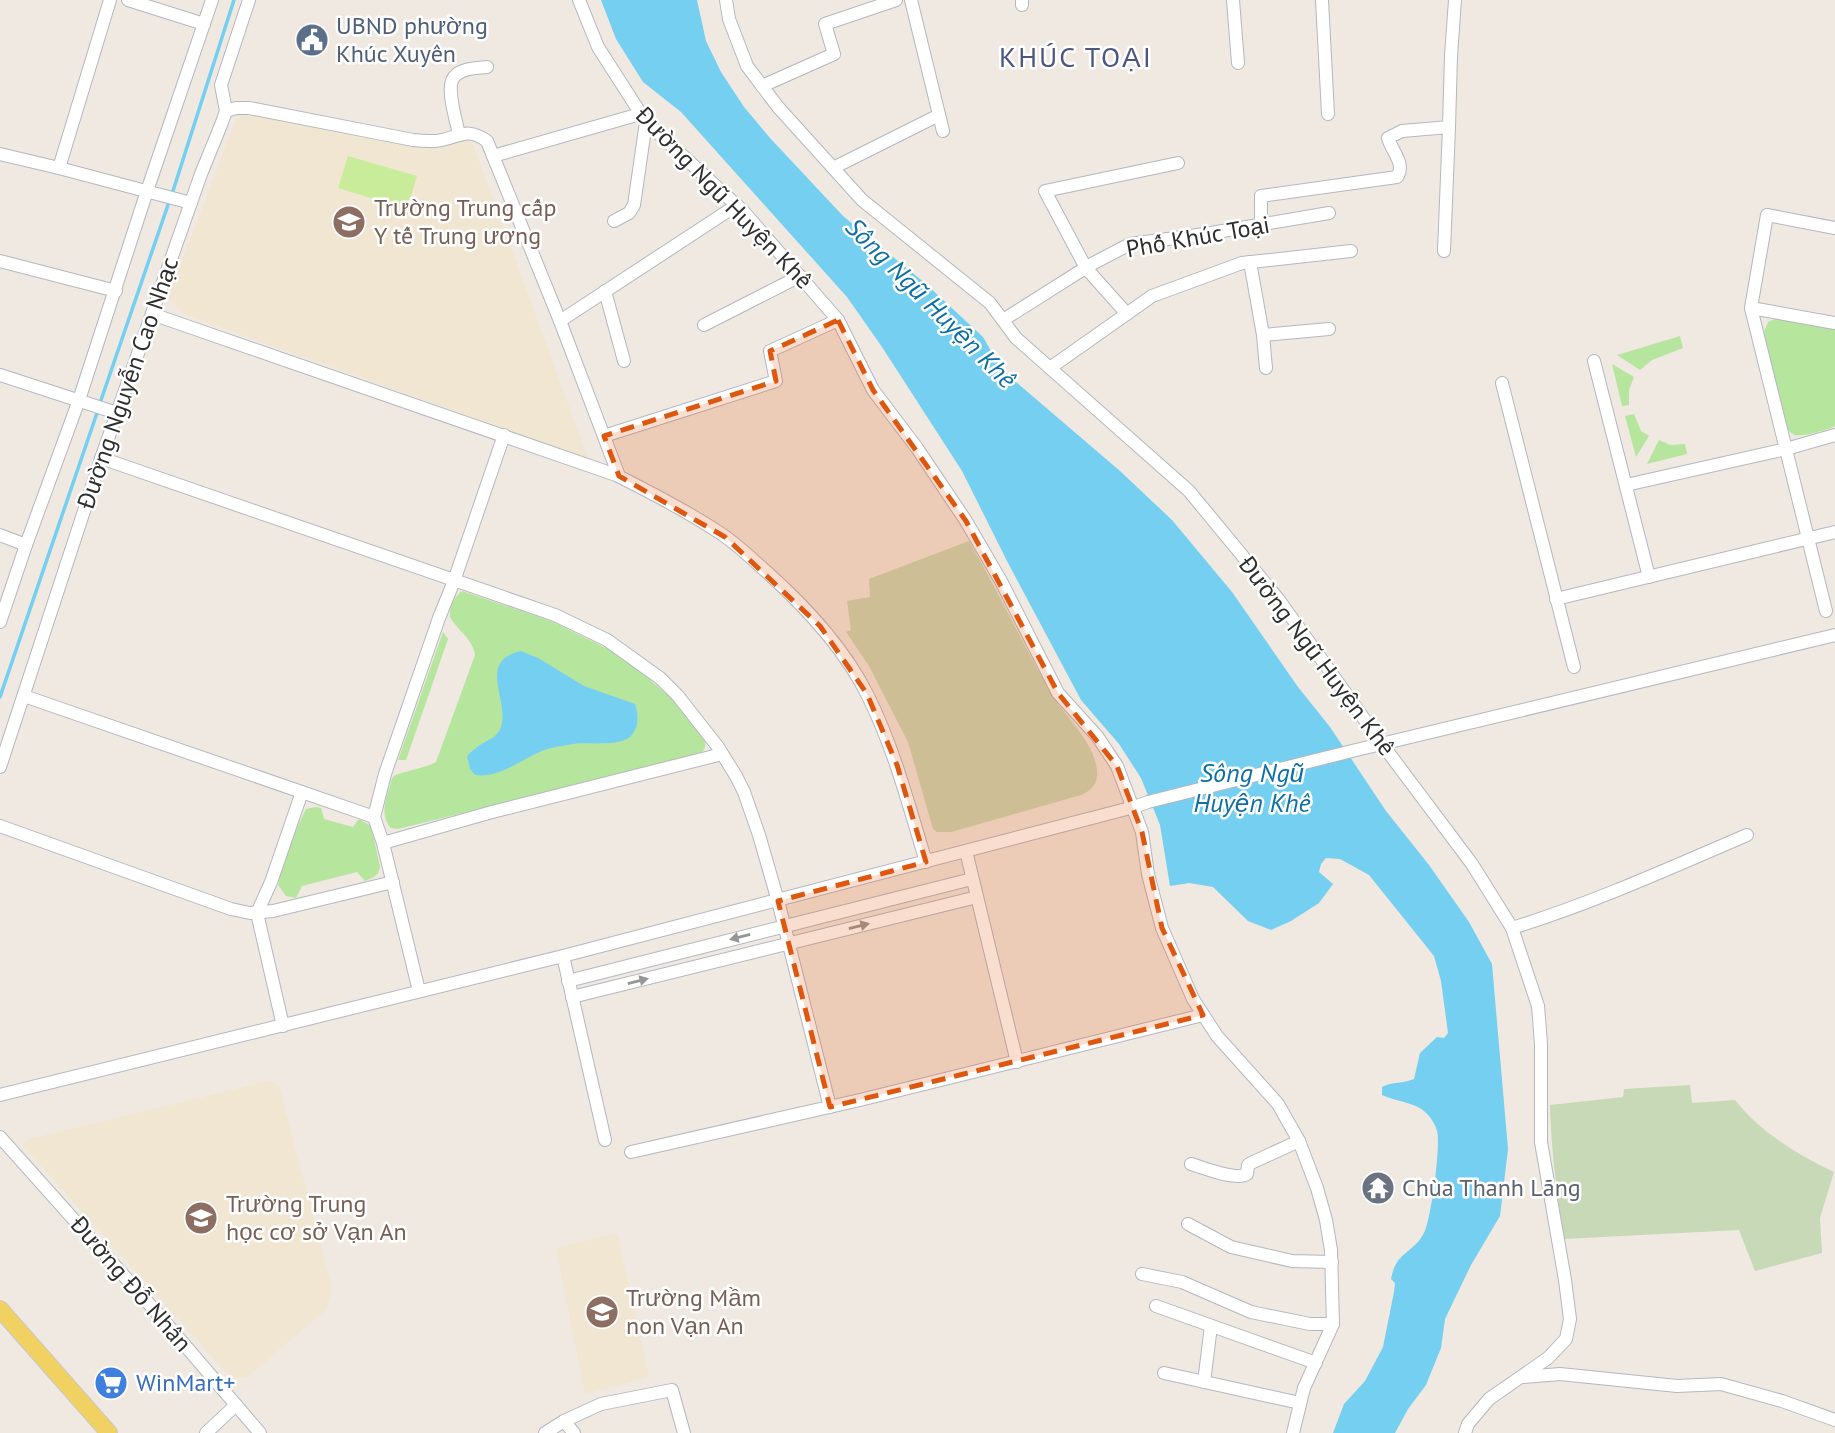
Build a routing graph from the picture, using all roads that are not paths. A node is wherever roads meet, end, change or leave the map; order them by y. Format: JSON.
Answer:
{"nodes":[{"id":1,"x":110,"y":0,"type":"edge"},
{"id":2,"x":128,"y":0,"type":"edge"},
{"id":3,"x":212,"y":0,"type":"edge"},
{"id":4,"x":249,"y":0,"type":"edge"},
{"id":5,"x":579,"y":0,"type":"edge"},
{"id":6,"x":726,"y":0,"type":"edge"},
{"id":7,"x":896,"y":0,"type":"edge"},
{"id":8,"x":911,"y":0,"type":"edge"},
{"id":9,"x":1233,"y":0,"type":"edge"},
{"id":10,"x":1322,"y":0,"type":"edge"},
{"id":11,"x":1455,"y":0,"type":"edge"},
{"id":12,"x":856,"y":6,"type":"edge"},
{"id":13,"x":204,"y":24,"type":"junction"},
{"id":14,"x":1238,"y":63,"type":"dead end"},
{"id":15,"x":487,"y":67,"type":"dead end"},
{"id":16,"x":762,"y":86,"type":"junction"},
{"id":17,"x":226,"y":111,"type":"junction"},
{"id":18,"x":1328,"y":114,"type":"dead end"},
{"id":19,"x":939,"y":115,"type":"junction"},
{"id":20,"x":643,"y":118,"type":"junction"},
{"id":21,"x":1449,"y":127,"type":"junction"},
{"id":22,"x":943,"y":131,"type":"dead end"},
{"id":23,"x":459,"y":135,"type":"junction"},
{"id":24,"x":0,"y":154,"type":"edge"},
{"id":25,"x":493,"y":156,"type":"junction"},
{"id":26,"x":1178,"y":163,"type":"dead end"},
{"id":27,"x":833,"y":168,"type":"junction"},
{"id":28,"x":59,"y":169,"type":"junction"},
{"id":29,"x":152,"y":192,"type":"junction"},
{"id":30,"x":186,"y":202,"type":"junction"},
{"id":31,"x":737,"y":205,"type":"junction"},
{"id":32,"x":1329,"y":213,"type":"dead end"},
{"id":33,"x":614,"y":221,"type":"dead end"},
{"id":34,"x":1261,"y":225,"type":"junction"},
{"id":35,"x":1835,"y":228,"type":"edge"},
{"id":36,"x":1351,"y":251,"type":"dead end"},
{"id":37,"x":1444,"y":251,"type":"dead end"},
{"id":38,"x":0,"y":261,"type":"edge"},
{"id":39,"x":1250,"y":262,"type":"junction"},
{"id":40,"x":1086,"y":268,"type":"junction"},
{"id":41,"x":800,"y":276,"type":"junction"},
{"id":42,"x":116,"y":291,"type":"junction"},
{"id":43,"x":605,"y":292,"type":"junction"},
{"id":44,"x":1751,"y":308,"type":"junction"},
{"id":45,"x":152,"y":314,"type":"junction"},
{"id":46,"x":1127,"y":314,"type":"junction"},
{"id":47,"x":838,"y":320,"type":"junction"},
{"id":48,"x":1003,"y":320,"type":"junction"},
{"id":49,"x":560,"y":321,"type":"junction"},
{"id":50,"x":1835,"y":323,"type":"edge"},
{"id":51,"x":704,"y":325,"type":"dead end"},
{"id":52,"x":1329,"y":329,"type":"dead end"},
{"id":53,"x":1263,"y":335,"type":"junction"},
{"id":54,"x":624,"y":361,"type":"dead end"},
{"id":55,"x":1594,"y":362,"type":"dead end"},
{"id":56,"x":1050,"y":368,"type":"junction"},
{"id":57,"x":1266,"y":368,"type":"dead end"},
{"id":58,"x":0,"y":375,"type":"edge"},
{"id":59,"x":1502,"y":383,"type":"dead end"},
{"id":60,"x":81,"y":401,"type":"junction"},
{"id":61,"x":113,"y":411,"type":"junction"},
{"id":62,"x":504,"y":435,"type":"junction"},
{"id":63,"x":1835,"y":435,"type":"edge"},
{"id":64,"x":604,"y":436,"type":"junction"},
{"id":65,"x":1786,"y":449,"type":"junction"},
{"id":66,"x":101,"y":458,"type":"junction"},
{"id":67,"x":619,"y":476,"type":"junction"},
{"id":68,"x":1626,"y":485,"type":"junction"},
{"id":69,"x":1835,"y":532,"type":"edge"},
{"id":70,"x":0,"y":536,"type":"edge"},
{"id":71,"x":1809,"y":539,"type":"junction"},
{"id":72,"x":26,"y":545,"type":"junction"},
{"id":73,"x":1649,"y":577,"type":"junction"},
{"id":74,"x":454,"y":581,"type":"junction"},
{"id":75,"x":1556,"y":599,"type":"junction"},
{"id":76,"x":1826,"y":611,"type":"dead end"},
{"id":77,"x":0,"y":622,"type":"edge"},
{"id":78,"x":1835,"y":635,"type":"edge"},
{"id":79,"x":1574,"y":667,"type":"dead end"},
{"id":80,"x":23,"y":696,"type":"junction"},
{"id":81,"x":1382,"y":744,"type":"junction"},
{"id":82,"x":722,"y":754,"type":"junction"},
{"id":83,"x":0,"y":767,"type":"edge"},
{"id":84,"x":302,"y":792,"type":"junction"},
{"id":85,"x":1134,"y":807,"type":"junction"},
{"id":86,"x":374,"y":817,"type":"junction"},
{"id":87,"x":0,"y":826,"type":"edge"},
{"id":88,"x":1747,"y":835,"type":"dead end"},
{"id":89,"x":383,"y":843,"type":"junction"},
{"id":90,"x":966,"y":851,"type":"junction"},
{"id":91,"x":926,"y":862,"type":"junction"},
{"id":92,"x":972,"y":879,"type":"junction"},
{"id":93,"x":393,"y":882,"type":"junction"},
{"id":94,"x":977,"y":897,"type":"junction"},
{"id":95,"x":778,"y":901,"type":"junction"},
{"id":96,"x":257,"y":913,"type":"junction"},
{"id":97,"x":785,"y":926,"type":"junction"},
{"id":98,"x":1512,"y":928,"type":"junction"},
{"id":99,"x":789,"y":943,"type":"junction"},
{"id":100,"x":563,"y":956,"type":"junction"},
{"id":101,"x":568,"y":981,"type":"junction"},
{"id":102,"x":419,"y":991,"type":"junction"},
{"id":103,"x":572,"y":997,"type":"junction"},
{"id":104,"x":1203,"y":1015,"type":"junction"},
{"id":105,"x":283,"y":1026,"type":"junction"},
{"id":106,"x":1017,"y":1062,"type":"junction"},
{"id":107,"x":2,"y":1096,"type":"edge"},
{"id":108,"x":830,"y":1107,"type":"junction"},
{"id":109,"x":0,"y":1137,"type":"edge"},
{"id":110,"x":605,"y":1140,"type":"dead end"},
{"id":111,"x":1299,"y":1141,"type":"junction"},
{"id":112,"x":631,"y":1152,"type":"dead end"},
{"id":113,"x":1191,"y":1164,"type":"dead end"},
{"id":114,"x":1188,"y":1223,"type":"dead end"},
{"id":115,"x":1332,"y":1262,"type":"junction"},
{"id":116,"x":1142,"y":1274,"type":"dead end"},
{"id":117,"x":1156,"y":1306,"type":"dead end"},
{"id":118,"x":0,"y":1309,"type":"edge"},
{"id":119,"x":1333,"y":1324,"type":"junction"},
{"id":120,"x":1211,"y":1326,"type":"junction"},
{"id":121,"x":1316,"y":1363,"type":"junction"},
{"id":122,"x":1164,"y":1373,"type":"dead end"},
{"id":123,"x":1522,"y":1377,"type":"junction"},
{"id":124,"x":1204,"y":1382,"type":"junction"},
{"id":125,"x":1300,"y":1403,"type":"junction"},
{"id":126,"x":236,"y":1405,"type":"junction"},
{"id":127,"x":564,"y":1420,"type":"junction"},
{"id":128,"x":1835,"y":1420,"type":"edge"},
{"id":129,"x":109,"y":1433,"type":"edge"},
{"id":130,"x":206,"y":1433,"type":"edge"},
{"id":131,"x":260,"y":1433,"type":"edge"},
{"id":132,"x":545,"y":1433,"type":"edge"},
{"id":133,"x":574,"y":1433,"type":"edge"},
{"id":134,"x":684,"y":1433,"type":"edge"},
{"id":135,"x":1293,"y":1433,"type":"edge"},
{"id":136,"x":1465,"y":1433,"type":"edge"}],
"edges":[{"from":1,"to":28,"type":"street"},
{"from":2,"to":13,"type":"street"},
{"from":3,"to":13,"type":"street"},
{"from":4,"to":17,"type":"street","name":"Đường Nguyễn Cao Nhạc"},
{"from":5,"to":20,"type":"street","name":"Đường Ngũ Huyện Khê"},
{"from":6,"to":16,"type":"street","name":"Đường Ngũ Huyện Khê"},
{"from":7,"to":12,"type":"street"},
{"from":8,"to":19,"type":"street"},
{"from":9,"to":14,"type":"street"},
{"from":10,"to":18,"type":"street"},
{"from":11,"to":21,"type":"street"},
{"from":12,"to":16,"type":"street"},
{"from":13,"to":29,"type":"street"},
{"from":15,"to":23,"type":"street"},
{"from":16,"to":27,"type":"street","name":"Đường Ngũ Huyện Khê"},
{"from":17,"to":23,"type":"street"},
{"from":17,"to":30,"type":"street","name":"Đường Nguyễn Cao Nhạc"},
{"from":19,"to":22,"type":"street"},
{"from":19,"to":27,"type":"street"},
{"from":20,"to":25,"type":"street"},
{"from":20,"to":31,"type":"street","name":"Đường Ngũ Huyện Khê"},
{"from":20,"to":33,"type":"street"},
{"from":21,"to":34,"type":"street"},
{"from":21,"to":37,"type":"street"},
{"from":23,"to":25,"type":"street"},
{"from":24,"to":28,"type":"street"},
{"from":25,"to":49,"type":"street"},
{"from":26,"to":40,"type":"street"},
{"from":27,"to":48,"type":"street","name":"Đường Ngũ Huyện Khê"},
{"from":28,"to":29,"type":"street"},
{"from":29,"to":30,"type":"street"},
{"from":29,"to":42,"type":"street"},
{"from":30,"to":45,"type":"street","name":"Đường Nguyễn Cao Nhạc"},
{"from":31,"to":41,"type":"street","name":"Đường Ngũ Huyện Khê"},
{"from":31,"to":43,"type":"street"},
{"from":32,"to":34,"type":"street","name":"Phố Khúc Toại"},
{"from":34,"to":40,"type":"street","name":"Phố Khúc Toại"},
{"from":35,"to":44,"type":"street"},
{"from":36,"to":39,"type":"street"},
{"from":38,"to":42,"type":"street"},
{"from":39,"to":46,"type":"street"},
{"from":39,"to":53,"type":"street"},
{"from":40,"to":46,"type":"street"},
{"from":40,"to":48,"type":"street","name":"Phố Khúc Toại"},
{"from":41,"to":47,"type":"street","name":"Đường Ngũ Huyện Khê"},
{"from":41,"to":51,"type":"street"},
{"from":42,"to":60,"type":"street"},
{"from":43,"to":49,"type":"street"},
{"from":43,"to":54,"type":"street"},
{"from":44,"to":50,"type":"street"},
{"from":44,"to":65,"type":"street"},
{"from":45,"to":61,"type":"street","name":"Đường Nguyễn Cao Nhạc"},
{"from":45,"to":62,"type":"street"},
{"from":46,"to":56,"type":"street"},
{"from":47,"to":64,"type":"street"},
{"from":47,"to":85,"type":"street","name":"Đường Ngũ Huyện Khê"},
{"from":48,"to":56,"type":"street","name":"Đường Ngũ Huyện Khê"},
{"from":49,"to":64,"type":"street"},
{"from":52,"to":53,"type":"street"},
{"from":53,"to":57,"type":"street"},
{"from":55,"to":68,"type":"street"},
{"from":56,"to":81,"type":"street","name":"Đường Ngũ Huyện Khê"},
{"from":58,"to":60,"type":"street"},
{"from":59,"to":75,"type":"street"},
{"from":60,"to":61,"type":"street"},
{"from":60,"to":72,"type":"street"},
{"from":61,"to":66,"type":"street","name":"Đường Nguyễn Cao Nhạc"},
{"from":62,"to":67,"type":"street"},
{"from":62,"to":74,"type":"street"},
{"from":63,"to":65,"type":"street"},
{"from":64,"to":67,"type":"street"},
{"from":65,"to":68,"type":"street"},
{"from":65,"to":71,"type":"street"},
{"from":66,"to":74,"type":"street"},
{"from":66,"to":80,"type":"street","name":"Đường Nguyễn Cao Nhạc"},
{"from":67,"to":91,"type":"street"},
{"from":68,"to":73,"type":"street"},
{"from":69,"to":71,"type":"street"},
{"from":70,"to":72,"type":"street"},
{"from":71,"to":73,"type":"street"},
{"from":71,"to":76,"type":"street"},
{"from":72,"to":77,"type":"street"},
{"from":73,"to":75,"type":"street"},
{"from":74,"to":82,"type":"street"},
{"from":74,"to":86,"type":"street"},
{"from":75,"to":79,"type":"street"},
{"from":78,"to":81,"type":"street"},
{"from":80,"to":83,"type":"street","name":"Đường Nguyễn Cao Nhạc"},
{"from":80,"to":84,"type":"street"},
{"from":81,"to":85,"type":"street"},
{"from":81,"to":98,"type":"street","name":"Đường Ngũ Huyện Khê"},
{"from":82,"to":89,"type":"street"},
{"from":82,"to":95,"type":"street"},
{"from":84,"to":86,"type":"street"},
{"from":84,"to":96,"type":"street"},
{"from":85,"to":90,"type":"street"},
{"from":85,"to":104,"type":"street","name":"Đường Ngũ Huyện Khê"},
{"from":86,"to":89,"type":"street"},
{"from":87,"to":96,"type":"street"},
{"from":88,"to":98,"type":"street"},
{"from":89,"to":93,"type":"street"},
{"from":90,"to":91,"type":"street"},
{"from":90,"to":92,"type":"street"},
{"from":91,"to":95,"type":"street"},
{"from":92,"to":94,"type":"street"},
{"from":92,"to":97,"type":"street"},
{"from":93,"to":96,"type":"street"},
{"from":93,"to":102,"type":"street"},
{"from":99,"to":94,"type":"street","one_way":true},
{"from":94,"to":106,"type":"street"},
{"from":95,"to":97,"type":"street"},
{"from":95,"to":100,"type":"street"},
{"from":96,"to":105,"type":"street"},
{"from":97,"to":99,"type":"street"},
{"from":97,"to":101,"type":"street","one_way":true},
{"from":98,"to":123,"type":"street","name":"Đường Ngũ Huyện Khê"},
{"from":103,"to":99,"type":"street","one_way":true},
{"from":99,"to":108,"type":"street"},
{"from":100,"to":101,"type":"street"},
{"from":100,"to":102,"type":"street"},
{"from":101,"to":103,"type":"street"},
{"from":102,"to":105,"type":"street"},
{"from":103,"to":110,"type":"street"},
{"from":104,"to":106,"type":"street"},
{"from":104,"to":111,"type":"street","name":"Đường Ngũ Huyện Khê"},
{"from":105,"to":107,"type":"street"},
{"from":106,"to":108,"type":"street"},
{"from":108,"to":112,"type":"street"},
{"from":109,"to":126,"type":"street","name":"Đường Đỗ Nhân"},
{"from":111,"to":113,"type":"street"},
{"from":111,"to":115,"type":"street","name":"Đường Ngũ Huyện Khê"},
{"from":114,"to":115,"type":"street"},
{"from":115,"to":119,"type":"street","name":"Đường Ngũ Huyện Khê"},
{"from":116,"to":119,"type":"street"},
{"from":117,"to":120,"type":"street"},
{"from":118,"to":129,"type":"main road"},
{"from":119,"to":121,"type":"street","name":"Đường Ngũ Huyện Khê"},
{"from":120,"to":121,"type":"street"},
{"from":120,"to":124,"type":"street"},
{"from":121,"to":125,"type":"street","name":"Đường Ngũ Huyện Khê"},
{"from":122,"to":124,"type":"street"},
{"from":123,"to":128,"type":"street"},
{"from":123,"to":136,"type":"street","name":"Đường Ngũ Huyện Khê"},
{"from":124,"to":125,"type":"street"},
{"from":125,"to":135,"type":"street","name":"Đường Ngũ Huyện Khê"},
{"from":126,"to":130,"type":"street"},
{"from":126,"to":131,"type":"street","name":"Đường Đỗ Nhân"},
{"from":127,"to":132,"type":"street"},
{"from":127,"to":133,"type":"street"},
{"from":127,"to":134,"type":"street"}]}
